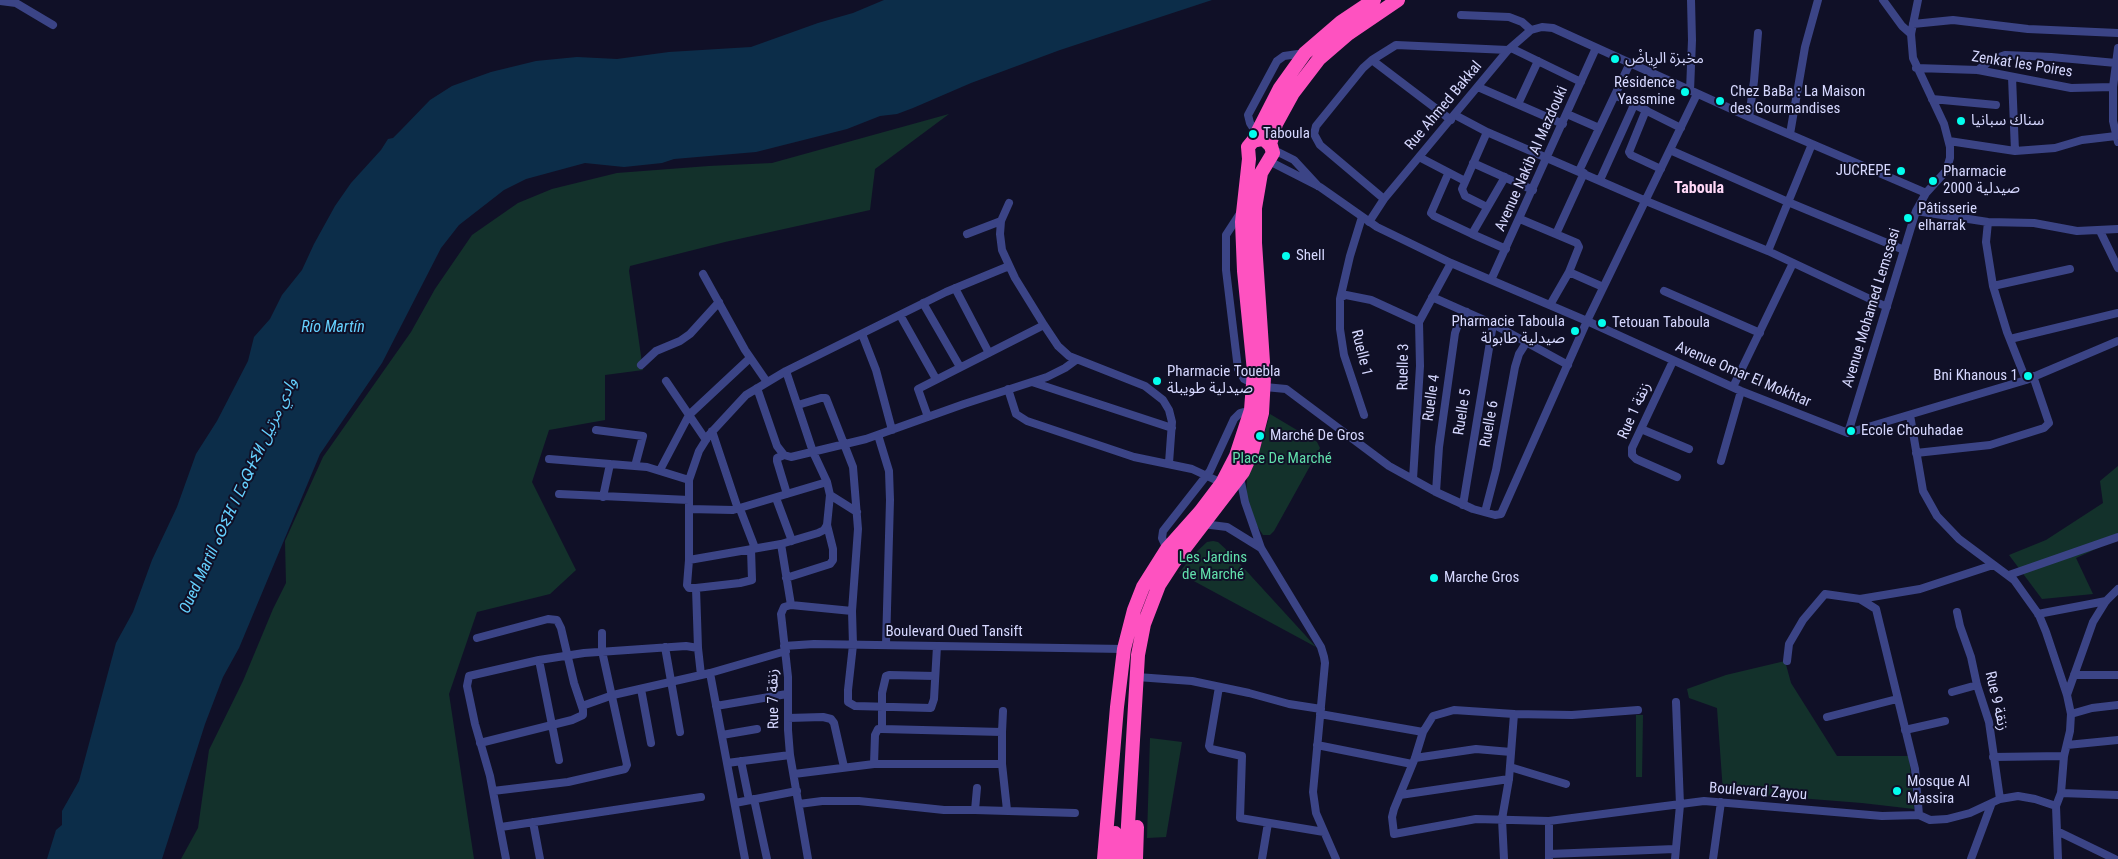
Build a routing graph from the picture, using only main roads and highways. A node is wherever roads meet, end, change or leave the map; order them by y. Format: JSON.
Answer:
{"nodes":[{"id":1,"x":1374,"y":0,"type":"edge"},
{"id":2,"x":1398,"y":0,"type":"edge"},
{"id":3,"x":1255,"y":137,"type":"junction"},
{"id":4,"x":1270,"y":154,"type":"junction"},
{"id":5,"x":1249,"y":159,"type":"junction"},
{"id":6,"x":1259,"y":385,"type":"junction"},
{"id":7,"x":1241,"y":466,"type":"junction"},
{"id":8,"x":1202,"y":518,"type":"junction"},
{"id":9,"x":1136,"y":682,"type":"junction"},
{"id":10,"x":1117,"y":707,"type":"junction"},
{"id":11,"x":1104,"y":859,"type":"edge"},
{"id":12,"x":1114,"y":859,"type":"edge"},
{"id":13,"x":1126,"y":859,"type":"edge"},
{"id":14,"x":1136,"y":859,"type":"edge"}],
"edges":[{"from":1,"to":3,"type":"highway"},
{"from":2,"to":4,"type":"highway"},
{"from":3,"to":4,"type":"highway"},
{"from":3,"to":5,"type":"highway"},
{"from":4,"to":5,"type":"highway"},
{"from":4,"to":6,"type":"highway"},
{"from":5,"to":6,"type":"highway"},
{"from":6,"to":7,"type":"highway"},
{"from":6,"to":7,"type":"highway"},
{"from":7,"to":8,"type":"highway"},
{"from":7,"to":8,"type":"highway"},
{"from":8,"to":9,"type":"highway"},
{"from":8,"to":10,"type":"highway"},
{"from":9,"to":13,"type":"highway"},
{"from":9,"to":14,"type":"highway"},
{"from":10,"to":11,"type":"highway"},
{"from":10,"to":12,"type":"highway"}]}
